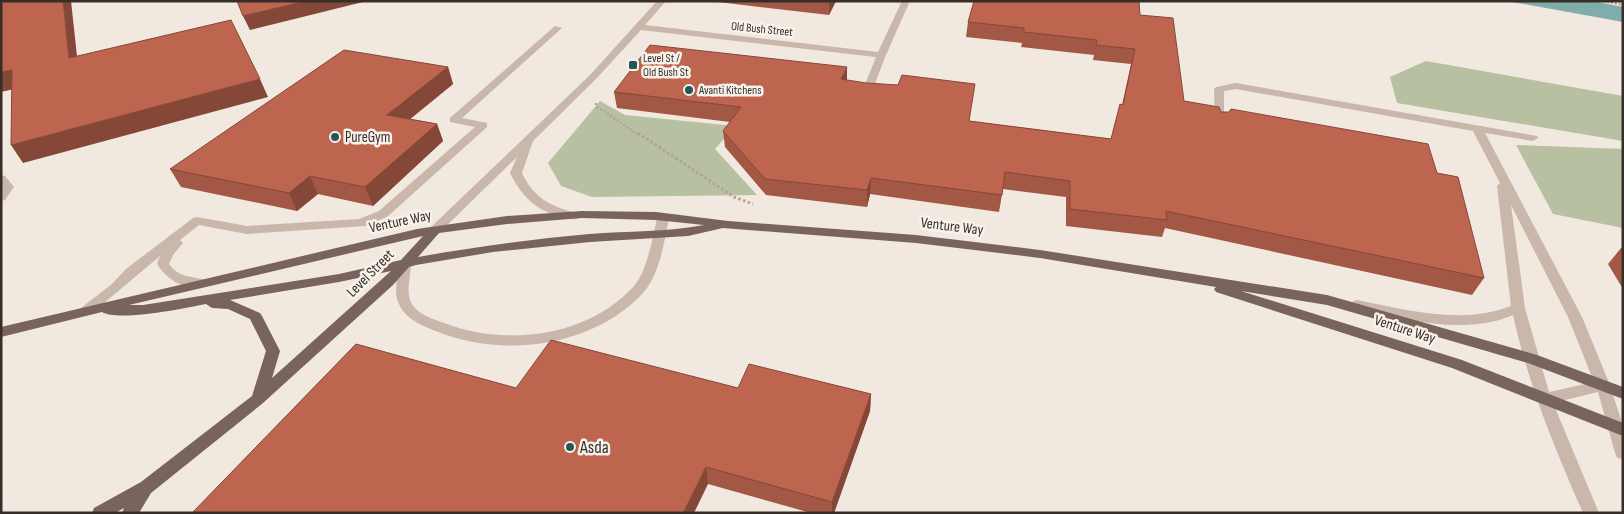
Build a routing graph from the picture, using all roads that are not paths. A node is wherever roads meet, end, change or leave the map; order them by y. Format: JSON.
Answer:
{"nodes":[{"id":1,"x":662,"y":1,"type":"edge"},
{"id":2,"x":905,"y":3,"type":"dead end"},
{"id":3,"x":640,"y":27,"type":"junction"},
{"id":4,"x":558,"y":28,"type":"dead end"},
{"id":5,"x":881,"y":54,"type":"junction"},
{"id":6,"x":866,"y":94,"type":"edge"},
{"id":7,"x":1219,"y":124,"type":"edge"},
{"id":8,"x":1477,"y":128,"type":"junction"},
{"id":9,"x":530,"y":137,"type":"junction"},
{"id":10,"x":1533,"y":138,"type":"dead end"},
{"id":11,"x":1502,"y":177,"type":"junction"},
{"id":12,"x":1,"y":178,"type":"edge"},
{"id":13,"x":1,"y":198,"type":"edge"},
{"id":14,"x":574,"y":216,"type":"junction"},
{"id":15,"x":663,"y":218,"type":"junction"},
{"id":16,"x":197,"y":221,"type":"junction"},
{"id":17,"x":728,"y":225,"type":"junction"},
{"id":18,"x":435,"y":230,"type":"junction"},
{"id":19,"x":659,"y":234,"type":"junction"},
{"id":20,"x":405,"y":264,"type":"junction"},
{"id":21,"x":1171,"y":274,"type":"junction"},
{"id":22,"x":201,"y":283,"type":"junction"},
{"id":23,"x":1327,"y":300,"type":"junction"},
{"id":24,"x":199,"y":301,"type":"junction"},
{"id":25,"x":1518,"y":308,"type":"junction"},
{"id":26,"x":86,"y":311,"type":"junction"},
{"id":27,"x":1,"y":332,"type":"edge"},
{"id":28,"x":1532,"y":359,"type":"junction"},
{"id":29,"x":1603,"y":384,"type":"junction"},
{"id":30,"x":1623,"y":393,"type":"edge"},
{"id":31,"x":258,"y":399,"type":"junction"},
{"id":32,"x":1546,"y":399,"type":"junction"},
{"id":33,"x":1619,"y":429,"type":"edge"},
{"id":34,"x":1623,"y":453,"type":"edge"},
{"id":35,"x":147,"y":487,"type":"junction"},
{"id":36,"x":100,"y":513,"type":"edge"},
{"id":37,"x":130,"y":513,"type":"edge"},
{"id":38,"x":1590,"y":513,"type":"edge"}],
"edges":[{"from":1,"to":3,"type":"street","name":"Level Street"},
{"from":2,"to":5,"type":"street"},
{"from":3,"to":5,"type":"street","name":"Old Bush Street"},
{"from":3,"to":9,"type":"street","name":"Level Street"},
{"from":4,"to":16,"type":"street"},
{"from":5,"to":6,"type":"street"},
{"from":7,"to":8,"type":"street"},
{"from":8,"to":10,"type":"street"},
{"from":8,"to":11,"type":"street"},
{"from":9,"to":14,"type":"street"},
{"from":9,"to":18,"type":"street","name":"Level Street"},
{"from":11,"to":25,"type":"street"},
{"from":11,"to":29,"type":"street"},
{"from":12,"to":13,"type":"street"},
{"from":14,"to":15,"type":"main road","name":"Venture Way"},
{"from":14,"to":18,"type":"main road","name":"Venture Way"},
{"from":15,"to":17,"type":"main road","name":"Venture Way"},
{"from":15,"to":19,"type":"street"},
{"from":16,"to":22,"type":"street"},
{"from":16,"to":26,"type":"street"},
{"from":17,"to":19,"type":"main road","name":"Venture Way"},
{"from":17,"to":21,"type":"main road","name":"Venture Way"},
{"from":18,"to":20,"type":"main road","name":"Level Street"},
{"from":18,"to":22,"type":"main road","name":"Venture Way"},
{"from":19,"to":20,"type":"main road","name":"Venture Way"},
{"from":19,"to":20,"type":"street"},
{"from":20,"to":24,"type":"main road","name":"Venture Way"},
{"from":20,"to":31,"type":"main road","name":"Level Street"},
{"from":21,"to":23,"type":"main road","name":"Venture Way"},
{"from":21,"to":32,"type":"main road","name":"Venture Way"},
{"from":22,"to":26,"type":"main road","name":"Venture Way"},
{"from":23,"to":25,"type":"street"},
{"from":23,"to":28,"type":"main road","name":"Venture Way"},
{"from":24,"to":26,"type":"main road","name":"Venture Way"},
{"from":24,"to":31,"type":"main road"},
{"from":25,"to":28,"type":"street"},
{"from":26,"to":27,"type":"main road","name":"Venture Way"},
{"from":28,"to":29,"type":"main road","name":"Venture Way"},
{"from":28,"to":32,"type":"street"},
{"from":29,"to":30,"type":"main road","name":"Venture Way"},
{"from":29,"to":32,"type":"street"},
{"from":29,"to":33,"type":"street"},
{"from":31,"to":35,"type":"main road","name":"Level Street"},
{"from":32,"to":33,"type":"main road","name":"Venture Way"},
{"from":32,"to":38,"type":"street"},
{"from":33,"to":34,"type":"street"},
{"from":35,"to":36,"type":"main road","name":"Level Street"},
{"from":35,"to":37,"type":"main road","name":"Level Street"}]}
